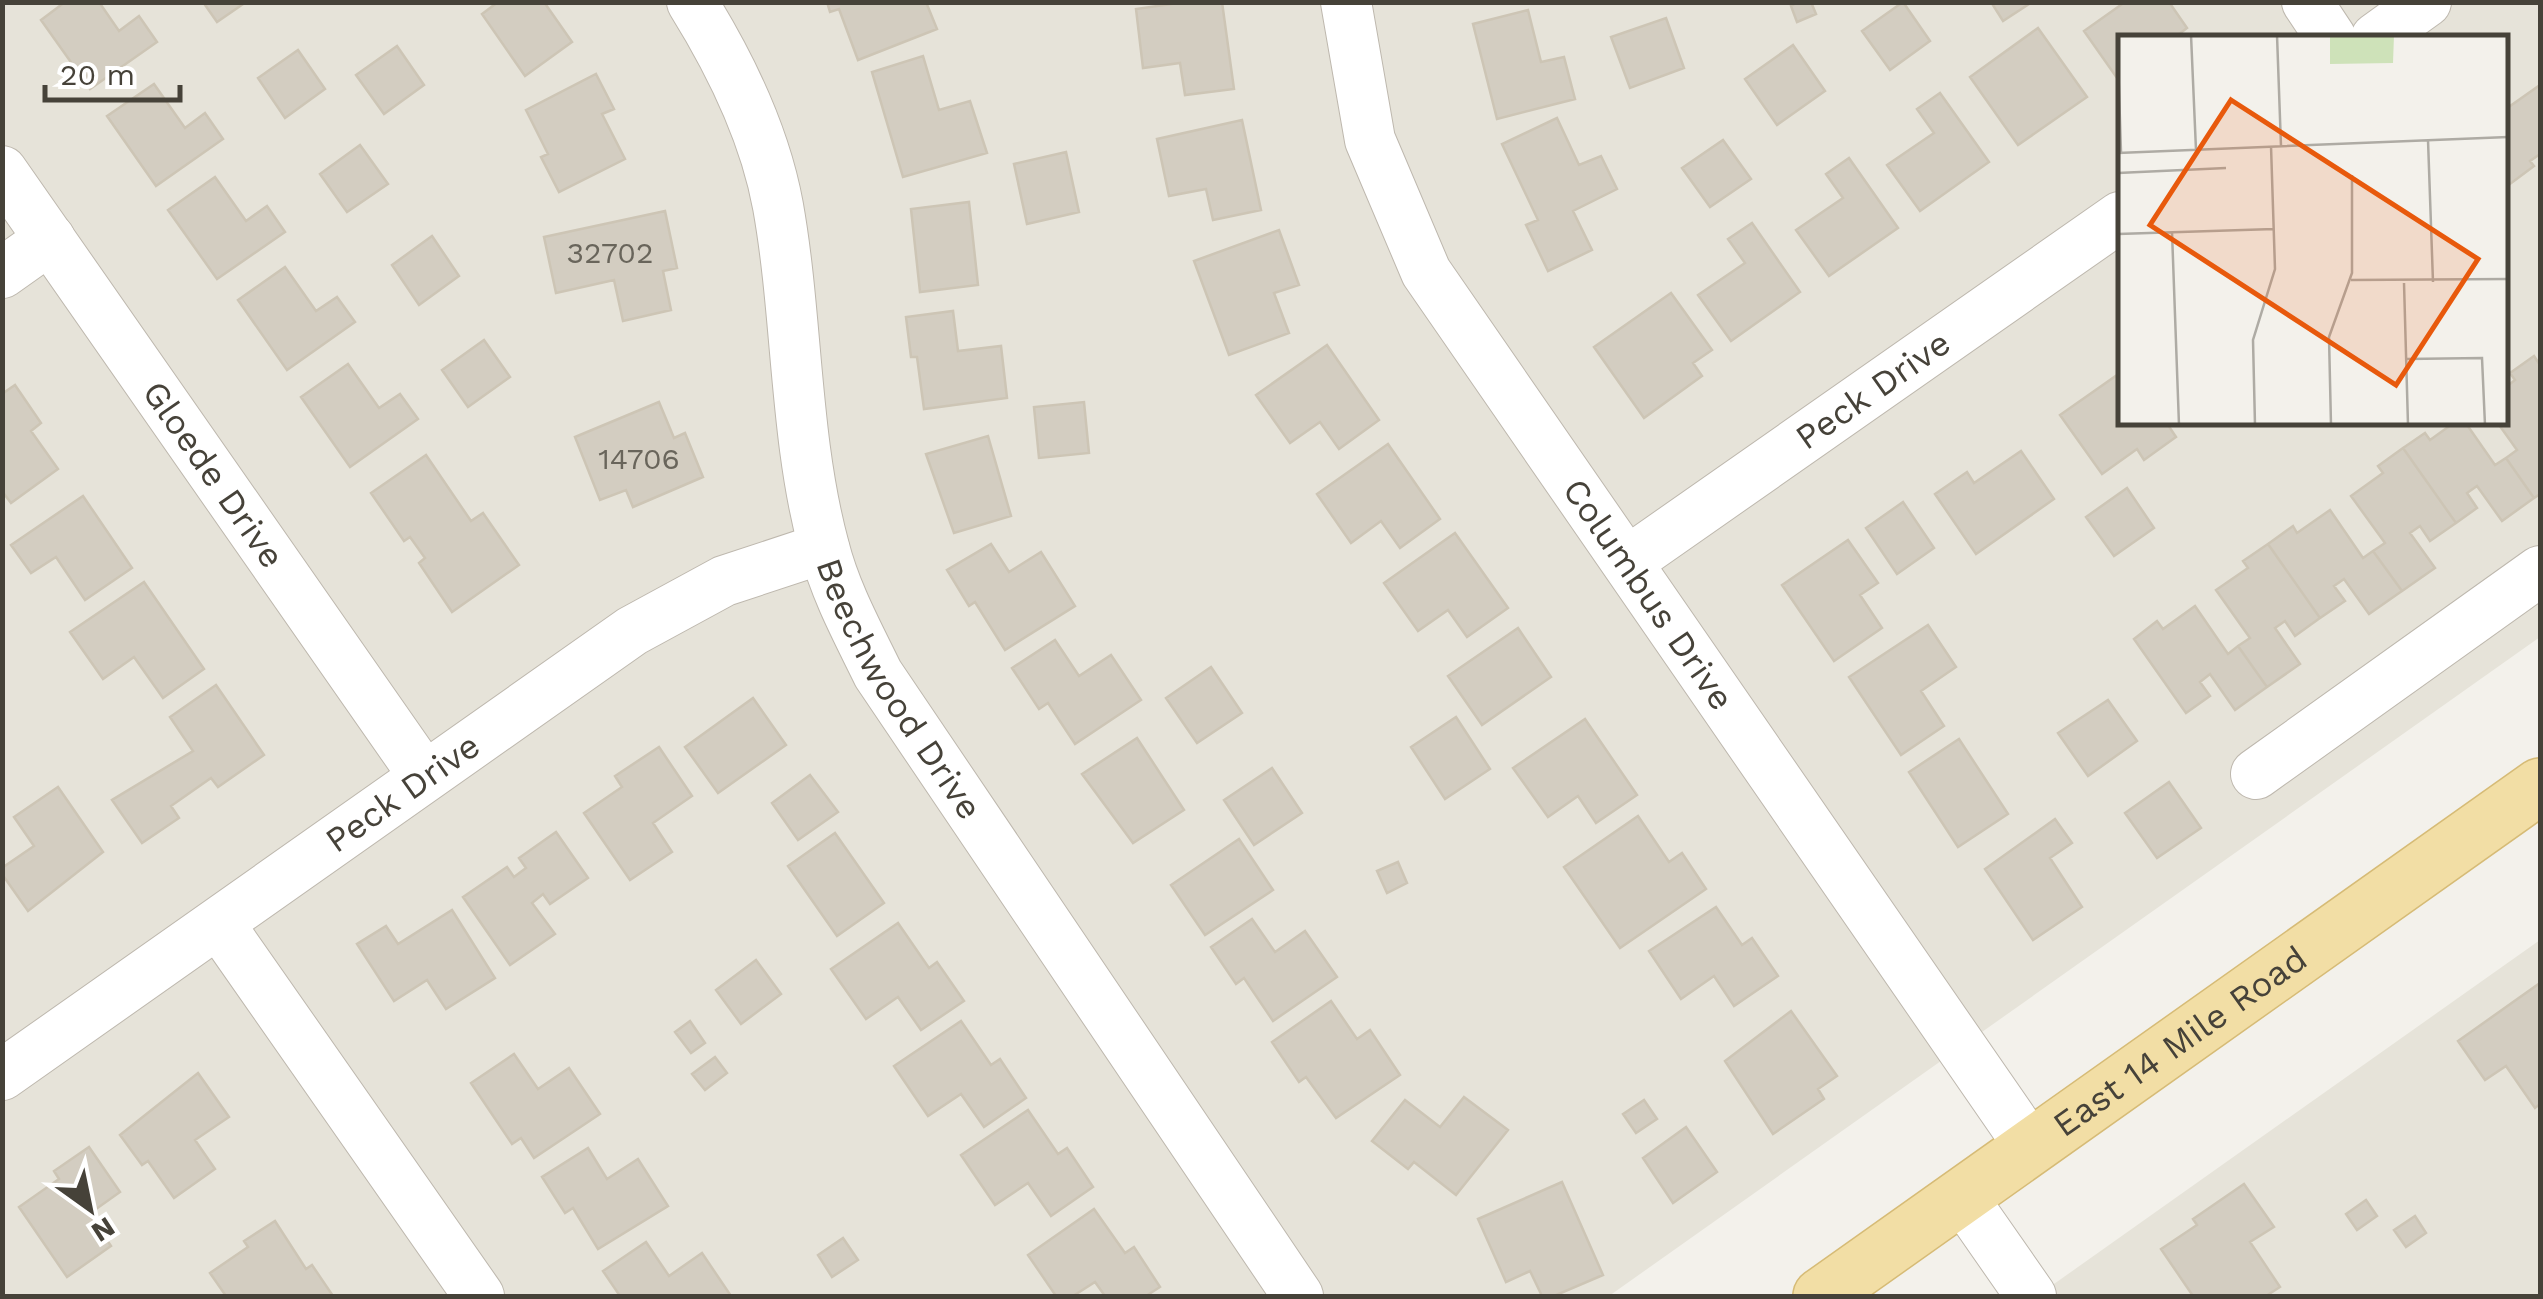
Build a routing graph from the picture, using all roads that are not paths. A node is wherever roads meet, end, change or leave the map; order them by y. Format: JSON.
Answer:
{"nodes":[{"id":1,"x":692,"y":2,"type":"edge"},
{"id":2,"x":1346,"y":2,"type":"edge"},
{"id":3,"x":2307,"y":2,"type":"edge"},
{"id":4,"x":2426,"y":2,"type":"edge"},
{"id":5,"x":2330,"y":35,"type":"edge"},
{"id":6,"x":2380,"y":35,"type":"edge"},
{"id":7,"x":2,"y":171,"type":"edge"},
{"id":8,"x":2118,"y":217,"type":"edge"},
{"id":9,"x":50,"y":239,"type":"junction"},
{"id":10,"x":2,"y":273,"type":"edge"},
{"id":11,"x":824,"y":548,"type":"junction"},
{"id":12,"x":1626,"y":562,"type":"junction"},
{"id":13,"x":2540,"y":570,"type":"edge"},
{"id":14,"x":2256,"y":774,"type":"dead end"},
{"id":15,"x":424,"y":776,"type":"junction"},
{"id":16,"x":2540,"y":786,"type":"edge"},
{"id":17,"x":219,"y":924,"type":"junction"},
{"id":18,"x":2,"y":1075,"type":"edge"},
{"id":19,"x":2032,"y":1148,"type":"junction"},
{"id":20,"x":1962,"y":1197,"type":"junction"},
{"id":21,"x":479,"y":1296,"type":"edge"},
{"id":22,"x":1298,"y":1296,"type":"edge"},
{"id":23,"x":1822,"y":1296,"type":"edge"},
{"id":24,"x":2032,"y":1296,"type":"edge"}],
"edges":[{"from":1,"to":11,"type":"street","name":"Beechwood Drive"},
{"from":2,"to":12,"type":"street","name":"Columbus Drive"},
{"from":3,"to":5,"type":"street"},
{"from":4,"to":6,"type":"street"},
{"from":7,"to":9,"type":"street","name":"Gloede Drive"},
{"from":8,"to":12,"type":"street","name":"Peck Drive"},
{"from":9,"to":10,"type":"street"},
{"from":9,"to":15,"type":"street","name":"Gloede Drive"},
{"from":11,"to":15,"type":"street","name":"Peck Drive"},
{"from":11,"to":22,"type":"street","name":"Beechwood Drive"},
{"from":12,"to":19,"type":"street","name":"Columbus Drive"},
{"from":13,"to":14,"type":"street"},
{"from":15,"to":17,"type":"street","name":"Peck Drive"},
{"from":16,"to":19,"type":"main road","name":"East 14 Mile Road"},
{"from":17,"to":18,"type":"street","name":"Peck Drive"},
{"from":17,"to":21,"type":"street"},
{"from":19,"to":20,"type":"main road","name":"East 14 Mile Road"},
{"from":20,"to":23,"type":"main road","name":"East 14 Mile Road"},
{"from":20,"to":24,"type":"street"}]}
